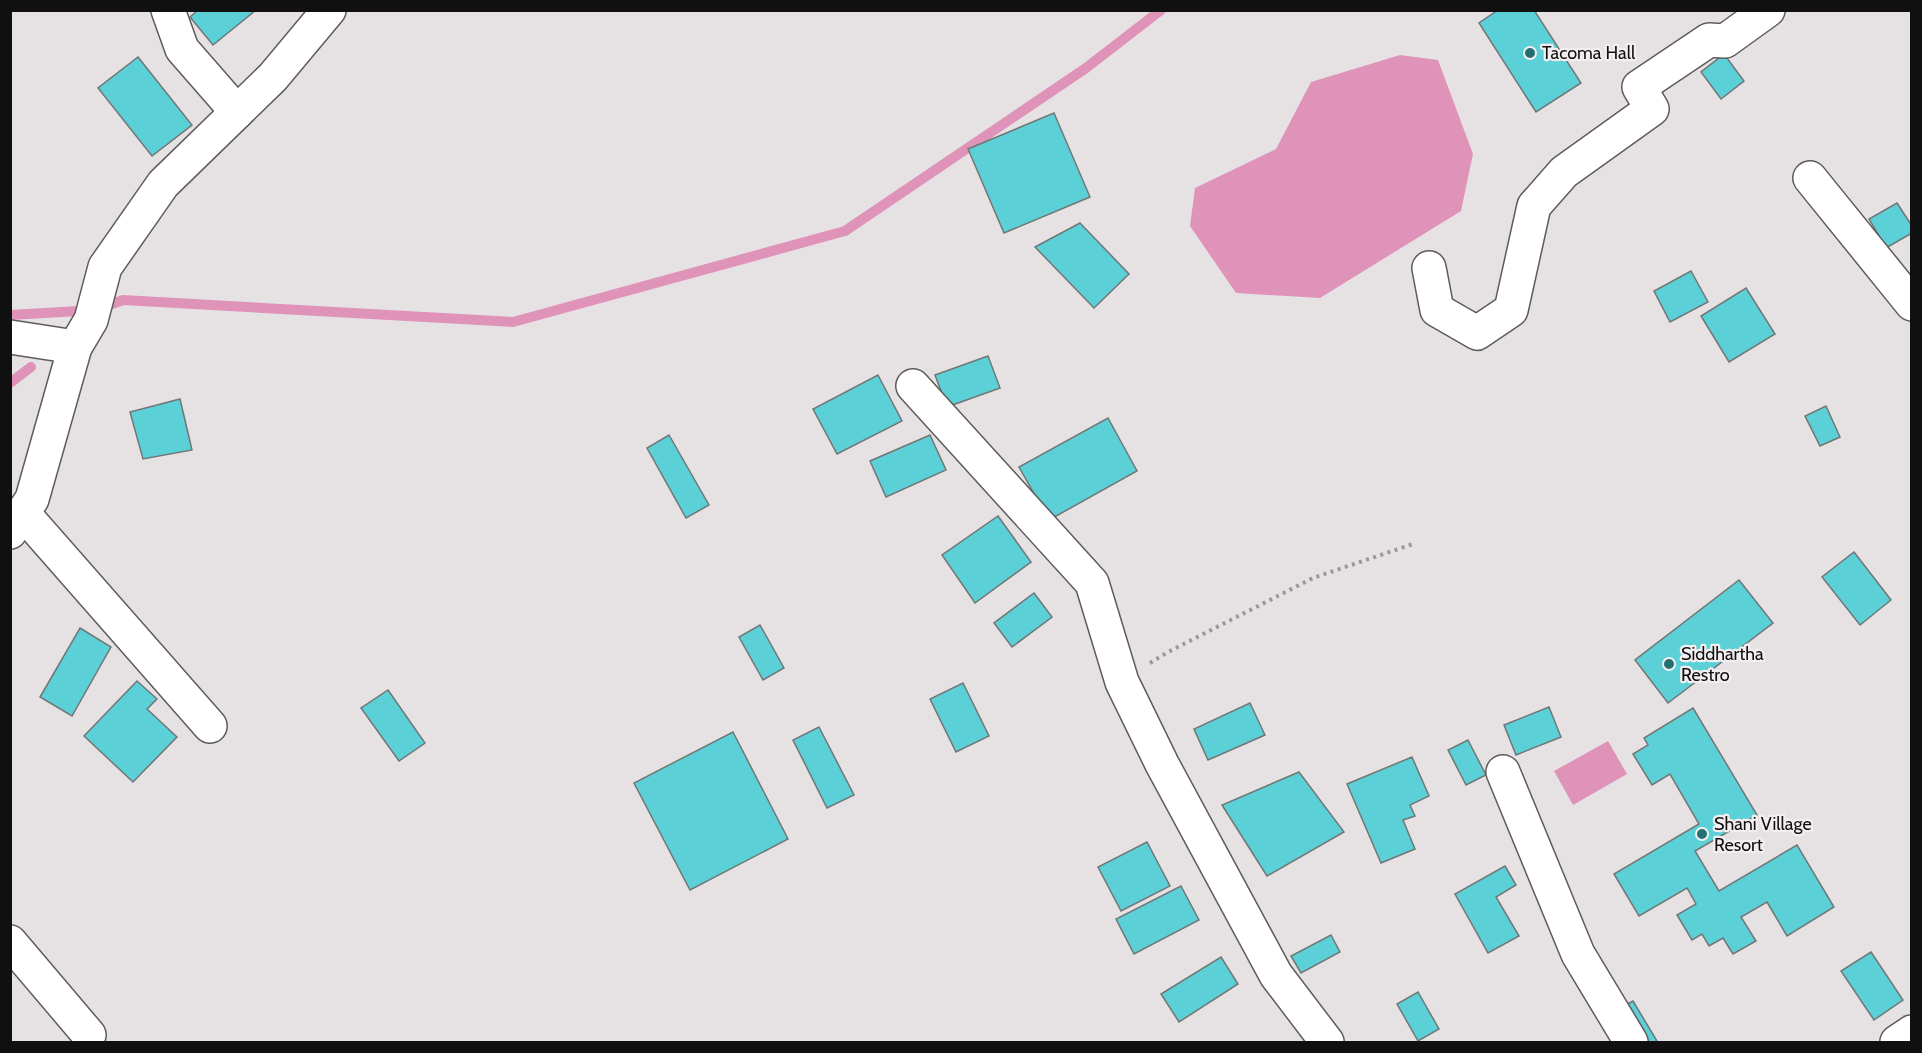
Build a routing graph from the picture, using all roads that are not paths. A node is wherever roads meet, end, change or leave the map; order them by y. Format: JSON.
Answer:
{"nodes":[{"id":1,"x":168,"y":10,"type":"edge"},
{"id":2,"x":329,"y":10,"type":"edge"},
{"id":3,"x":1768,"y":10,"type":"edge"},
{"id":4,"x":237,"y":112,"type":"junction"},
{"id":5,"x":1810,"y":178,"type":"dead end"},
{"id":6,"x":1429,"y":268,"type":"dead end"},
{"id":7,"x":1911,"y":303,"type":"edge"},
{"id":8,"x":83,"y":334,"type":"junction"},
{"id":9,"x":10,"y":337,"type":"edge"},
{"id":10,"x":913,"y":386,"type":"dead end"},
{"id":11,"x":17,"y":522,"type":"edge"},
{"id":12,"x":210,"y":726,"type":"dead end"},
{"id":13,"x":1503,"y":772,"type":"dead end"},
{"id":14,"x":10,"y":942,"type":"edge"},
{"id":15,"x":1911,"y":1032,"type":"edge"},
{"id":16,"x":89,"y":1035,"type":"dead end"},
{"id":17,"x":1327,"y":1042,"type":"edge"},
{"id":18,"x":1631,"y":1042,"type":"edge"},
{"id":19,"x":1897,"y":1042,"type":"edge"}],
"edges":[{"from":1,"to":4,"type":"street"},
{"from":2,"to":4,"type":"street"},
{"from":3,"to":6,"type":"street"},
{"from":4,"to":8,"type":"street"},
{"from":5,"to":7,"type":"street"},
{"from":8,"to":9,"type":"street"},
{"from":8,"to":11,"type":"street"},
{"from":10,"to":17,"type":"street"},
{"from":11,"to":12,"type":"street"},
{"from":13,"to":18,"type":"street"},
{"from":14,"to":16,"type":"street"},
{"from":15,"to":19,"type":"street"}]}
